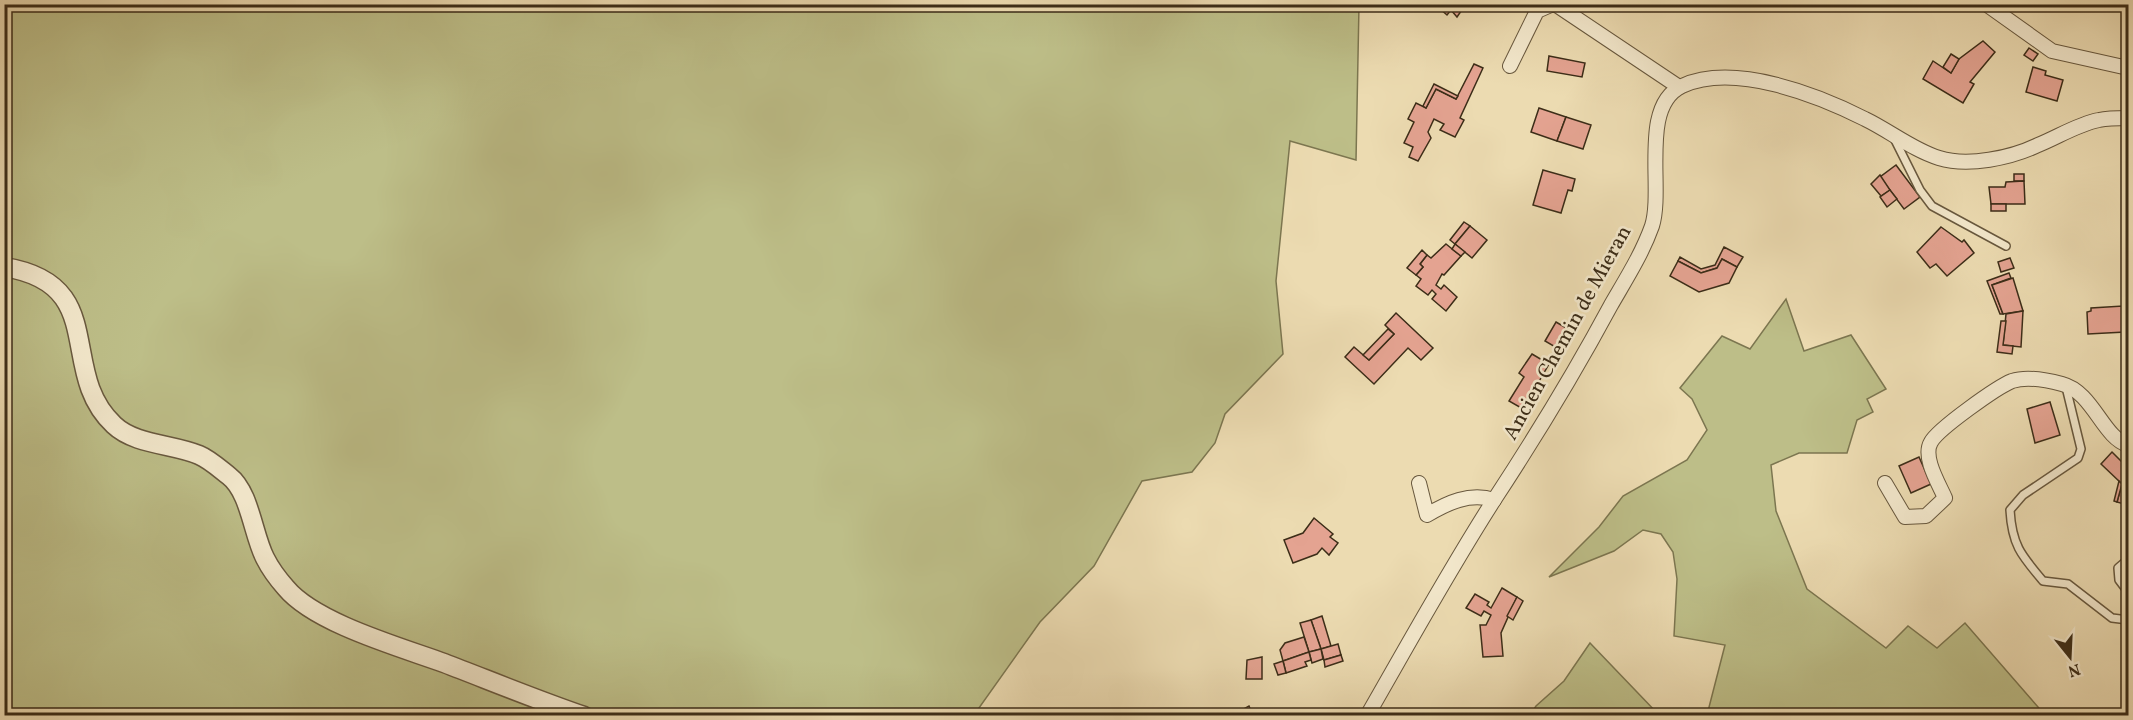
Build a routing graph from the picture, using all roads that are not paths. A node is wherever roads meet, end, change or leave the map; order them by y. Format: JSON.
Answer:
{"nodes":[{"id":1,"x":1554,"y":4,"type":"edge"},
{"id":2,"x":1986,"y":4,"type":"edge"},
{"id":3,"x":1510,"y":66,"type":"dead end"},
{"id":4,"x":2128,"y":69,"type":"edge"},
{"id":5,"x":1679,"y":87,"type":"junction"},
{"id":6,"x":2128,"y":118,"type":"edge"},
{"id":7,"x":1893,"y":134,"type":"junction"},
{"id":8,"x":2006,"y":246,"type":"dead end"},
{"id":9,"x":4,"y":267,"type":"edge"},
{"id":10,"x":2065,"y":384,"type":"junction"},
{"id":11,"x":2128,"y":445,"type":"edge"},
{"id":12,"x":1419,"y":483,"type":"dead end"},
{"id":13,"x":1885,"y":483,"type":"dead end"},
{"id":14,"x":1494,"y":500,"type":"junction"},
{"id":15,"x":2128,"y":564,"type":"edge"},
{"id":16,"x":2128,"y":592,"type":"edge"},
{"id":17,"x":2128,"y":620,"type":"edge"},
{"id":18,"x":584,"y":716,"type":"edge"},
{"id":19,"x":1367,"y":716,"type":"edge"}],
"edges":[{"from":1,"to":3,"type":"street"},
{"from":1,"to":5,"type":"street"},
{"from":2,"to":4,"type":"street"},
{"from":5,"to":7,"type":"street"},
{"from":5,"to":14,"type":"street","name":"Ancien Chemin de Mieran"},
{"from":6,"to":7,"type":"street"},
{"from":7,"to":8,"type":"lane"},
{"from":9,"to":18,"type":"street"},
{"from":10,"to":11,"type":"street"},
{"from":10,"to":13,"type":"street"},
{"from":10,"to":17,"type":"lane"},
{"from":12,"to":14,"type":"street"},
{"from":14,"to":19,"type":"street","name":"Ancien Chemin de Mieran"},
{"from":15,"to":16,"type":"lane"}]}
